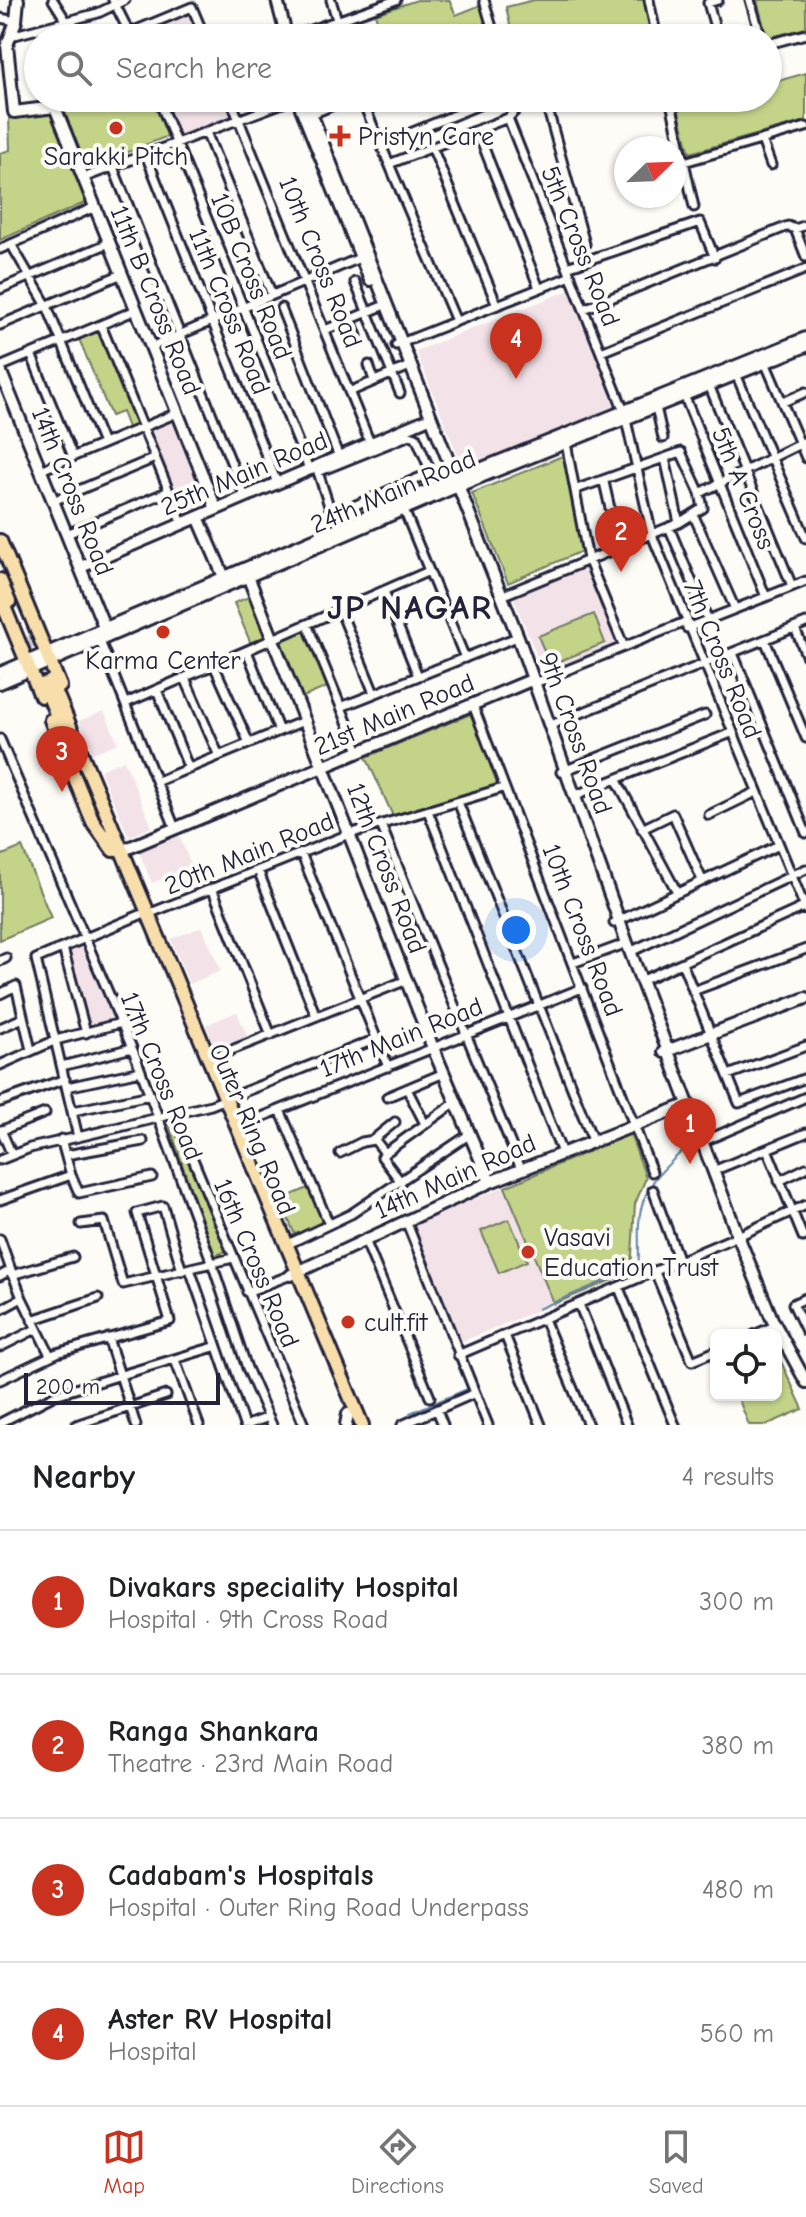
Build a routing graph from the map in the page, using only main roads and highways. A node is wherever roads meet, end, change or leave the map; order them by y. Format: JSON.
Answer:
{"nodes":[{"id":1,"x":18,"y":0,"type":"edge"},
{"id":2,"x":274,"y":0,"type":"edge"},
{"id":3,"x":281,"y":24,"type":"edge"},
{"id":4,"x":24,"y":110,"type":"edge"},
{"id":5,"x":58,"y":112,"type":"edge"},
{"id":6,"x":303,"y":112,"type":"edge"},
{"id":7,"x":311,"y":112,"type":"edge"},
{"id":8,"x":365,"y":256,"type":"junction"},
{"id":9,"x":398,"y":344,"type":"junction"},
{"id":10,"x":804,"y":345,"type":"edge"},
{"id":11,"x":0,"y":369,"type":"edge"},
{"id":12,"x":625,"y":415,"type":"junction"},
{"id":13,"x":425,"y":420,"type":"junction"},
{"id":14,"x":454,"y":484,"type":"junction"},
{"id":15,"x":216,"y":509,"type":"junction"},
{"id":16,"x":198,"y":517,"type":"junction"},
{"id":17,"x":0,"y":541,"type":"edge"},
{"id":18,"x":0,"y":557,"type":"edge"},
{"id":19,"x":81,"y":567,"type":"junction"},
{"id":20,"x":247,"y":573,"type":"junction"},
{"id":21,"x":0,"y":580,"type":"edge"},
{"id":22,"x":226,"y":582,"type":"junction"},
{"id":23,"x":0,"y":597,"type":"edge"},
{"id":24,"x":105,"y":629,"type":"junction"},
{"id":25,"x":48,"y":658,"type":"junction"},
{"id":26,"x":28,"y":666,"type":"junction"},
{"id":27,"x":0,"y":673,"type":"edge"},
{"id":28,"x":532,"y":681,"type":"junction"},
{"id":29,"x":48,"y":682,"type":"tunnel mouth"},
{"id":30,"x":0,"y":683,"type":"edge"},
{"id":31,"x":324,"y":766,"type":"junction"},
{"id":32,"x":564,"y":770,"type":"junction"},
{"id":33,"x":118,"y":849,"type":"junction"},
{"id":34,"x":144,"y":914,"type":"junction"},
{"id":35,"x":616,"y":922,"type":"junction"},
{"id":36,"x":626,"y":948,"type":"junction"},
{"id":37,"x":806,"y":998,"type":"edge"},
{"id":38,"x":666,"y":1051,"type":"junction"},
{"id":39,"x":222,"y":1101,"type":"junction"},
{"id":40,"x":684,"y":1106,"type":"junction"},
{"id":41,"x":490,"y":1182,"type":"junction"},
{"id":42,"x":736,"y":1237,"type":"junction"},
{"id":43,"x":294,"y":1274,"type":"junction"},
{"id":44,"x":771,"y":1329,"type":"edge"},
{"id":45,"x":782,"y":1350,"type":"edge"},
{"id":46,"x":806,"y":1382,"type":"edge"},
{"id":47,"x":806,"y":1394,"type":"edge"},
{"id":48,"x":351,"y":1419,"type":"edge"},
{"id":49,"x":364,"y":1425,"type":"edge"}],
"edges":[{"from":1,"to":4,"type":"main road"},
{"from":2,"to":3,"type":"main road"},
{"from":5,"to":15,"type":"main road","name":"11th B Cross Road"},
{"from":6,"to":8,"type":"main road","name":"9th Cross Road"},
{"from":7,"to":8,"type":"main road","name":"9th Cross Road"},
{"from":8,"to":9,"type":"main road","name":"9th Cross Road"},
{"from":8,"to":9,"type":"main road","name":"9th Cross Road"},
{"from":9,"to":13,"type":"main road","name":"9th Cross Road"},
{"from":9,"to":14,"type":"main road","name":"9th Cross Road"},
{"from":10,"to":12,"type":"main road","name":"24th Main Road"},
{"from":10,"to":12,"type":"main road","name":"24th Main Road"},
{"from":11,"to":19,"type":"main road","name":"14th Cross Road"},
{"from":12,"to":14,"type":"main road","name":"24th Main Road"},
{"from":12,"to":14,"type":"main road","name":"24th Main Road"},
{"from":13,"to":14,"type":"main road","name":"9th Cross Road"},
{"from":13,"to":15,"type":"main road","name":"25th Main Road"},
{"from":14,"to":20,"type":"main road","name":"24th Main Road"},
{"from":14,"to":20,"type":"main road","name":"24th Main Road"},
{"from":14,"to":28,"type":"main road","name":"9th Cross Road"},
{"from":14,"to":28,"type":"main road","name":"9th Cross Road"},
{"from":15,"to":16,"type":"main road","name":"25th Main Road"},
{"from":16,"to":19,"type":"main road","name":"25th Main Road"},
{"from":16,"to":22,"type":"main road"},
{"from":17,"to":25,"type":"highway"},
{"from":18,"to":21,"type":"highway"},
{"from":19,"to":24,"type":"main road","name":"14th Cross Road"},
{"from":20,"to":22,"type":"main road","name":"24th Main Road"},
{"from":20,"to":31,"type":"main road","name":"12th Cross Road"},
{"from":22,"to":24,"type":"main road","name":"24th Main Road"},
{"from":22,"to":25,"type":"main road","name":"24th Main Road"},
{"from":23,"to":26,"type":"highway"},
{"from":24,"to":25,"type":"main road","name":"24th Main Road"},
{"from":25,"to":26,"type":"main road","name":"24th Main Road"},
{"from":25,"to":33,"type":"highway"},
{"from":26,"to":27,"type":"main road","name":"24th Main Road"},
{"from":26,"to":30,"type":"main road","name":"24th Main Road"},
{"from":26,"to":33,"type":"highway"},
{"from":28,"to":31,"type":"main road","name":"21st Main Road"},
{"from":28,"to":32,"type":"main road","name":"9th Cross Road"},
{"from":28,"to":32,"type":"main road","name":"9th Cross Road"},
{"from":29,"to":33,"type":"highway"},
{"from":31,"to":33,"type":"main road","name":"21st Main Road"},
{"from":31,"to":41,"type":"main road","name":"12th Cross Road"},
{"from":32,"to":35,"type":"main road","name":"9th Cross Road"},
{"from":32,"to":35,"type":"main road","name":"9th Cross Road"},
{"from":33,"to":34,"type":"highway","name":"Outer Ring Road"},
{"from":34,"to":39,"type":"highway","name":"Outer Ring Road"},
{"from":34,"to":39,"type":"highway","name":"Outer Ring Road"},
{"from":35,"to":36,"type":"main road","name":"9th Cross Road"},
{"from":36,"to":38,"type":"main road","name":"9th Cross Road"},
{"from":36,"to":38,"type":"main road","name":"9th Cross Road"},
{"from":37,"to":38,"type":"main road"},
{"from":38,"to":40,"type":"main road","name":"9th Cross Road"},
{"from":38,"to":42,"type":"main road","name":"9th Cross Road"},
{"from":39,"to":43,"type":"highway","name":"Outer Ring Road"},
{"from":39,"to":43,"type":"highway","name":"Outer Ring Road"},
{"from":40,"to":41,"type":"main road","name":"14th Main Road"},
{"from":40,"to":42,"type":"main road","name":"9th Cross Road"},
{"from":41,"to":43,"type":"main road","name":"14th Main Road"},
{"from":42,"to":44,"type":"main road","name":"9th Cross Road"},
{"from":42,"to":46,"type":"main road","name":"9th Cross Road"},
{"from":43,"to":48,"type":"highway","name":"Outer Ring Road"},
{"from":45,"to":47,"type":"main road","name":"9th Cross Road"},
{"from":48,"to":49,"type":"highway","name":"Outer Ring Road"}]}
